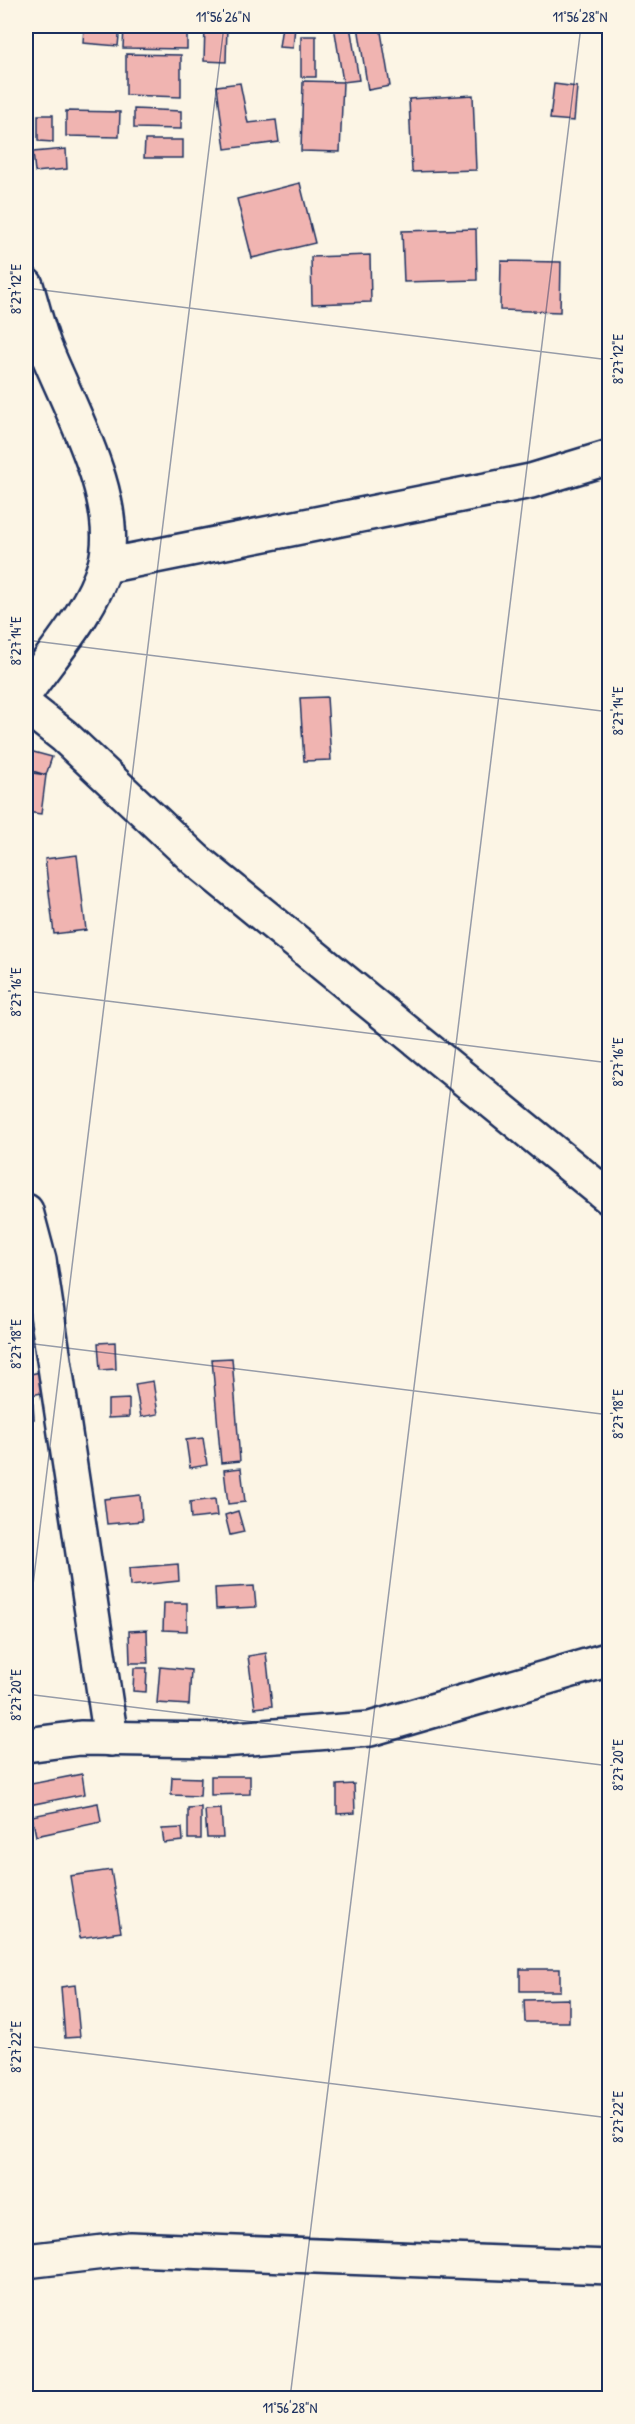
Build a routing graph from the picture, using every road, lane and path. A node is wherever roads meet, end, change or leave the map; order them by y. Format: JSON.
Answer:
{"nodes":[{"id":1,"x":26,"y":285,"type":"edge"},
{"id":2,"x":609,"y":457,"type":"edge"},
{"id":3,"x":105,"y":566,"type":"junction"},
{"id":4,"x":26,"y":692,"type":"edge"},
{"id":5,"x":26,"y":706,"type":"edge"},
{"id":6,"x":609,"y":1198,"type":"edge"},
{"id":7,"x":26,"y":1211,"type":"edge"},
{"id":8,"x":609,"y":1659,"type":"edge"},
{"id":9,"x":111,"y":1739,"type":"junction"},
{"id":10,"x":26,"y":1745,"type":"edge"},
{"id":11,"x":26,"y":2260,"type":"edge"},
{"id":12,"x":609,"y":2267,"type":"edge"}],
"edges":[{"from":1,"to":3,"type":"street"},
{"from":2,"to":3,"type":"street"},
{"from":3,"to":4,"type":"street"},
{"from":5,"to":6,"type":"street"},
{"from":7,"to":9,"type":"street"},
{"from":8,"to":9,"type":"street"},
{"from":9,"to":10,"type":"street"},
{"from":11,"to":12,"type":"street"}]}
